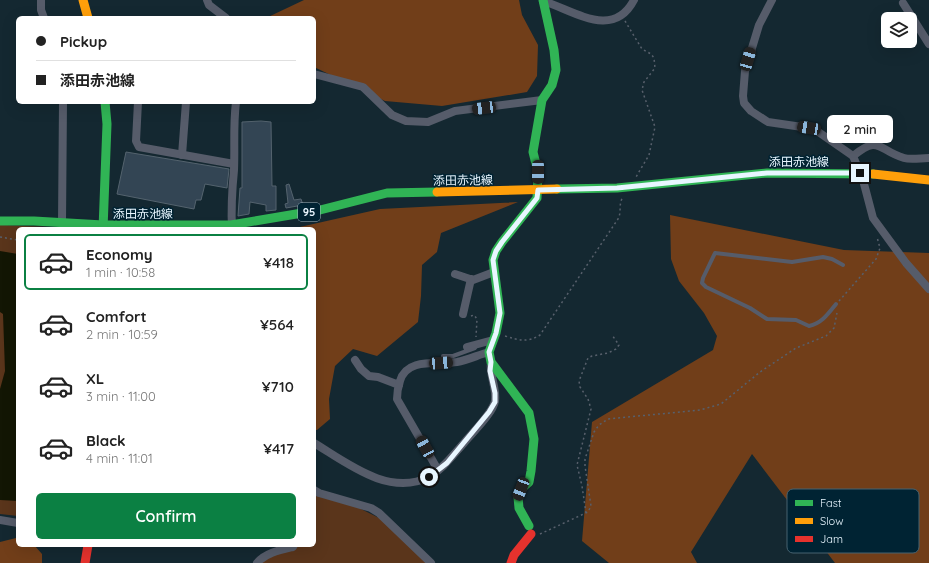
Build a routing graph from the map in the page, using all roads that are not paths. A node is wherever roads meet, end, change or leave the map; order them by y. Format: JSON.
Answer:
{"nodes":[{"id":1,"x":41,"y":0,"type":"edge"},
{"id":2,"x":83,"y":0,"type":"edge"},
{"id":3,"x":206,"y":0,"type":"edge"},
{"id":4,"x":543,"y":0,"type":"edge"},
{"id":5,"x":634,"y":0,"type":"edge"},
{"id":6,"x":772,"y":0,"type":"edge"},
{"id":7,"x":904,"y":4,"type":"dead end"},
{"id":8,"x":215,"y":10,"type":"junction"},
{"id":9,"x":43,"y":16,"type":"edge"},
{"id":10,"x":87,"y":16,"type":"edge"},
{"id":11,"x":213,"y":16,"type":"edge"},
{"id":12,"x":223,"y":16,"type":"edge"},
{"id":13,"x":929,"y":44,"type":"edge"},
{"id":14,"x":316,"y":75,"type":"edge"},
{"id":15,"x":542,"y":100,"type":"junction"},
{"id":16,"x":63,"y":104,"type":"edge"},
{"id":17,"x":105,"y":104,"type":"edge"},
{"id":18,"x":138,"y":104,"type":"edge"},
{"id":19,"x":186,"y":104,"type":"edge"},
{"id":20,"x":236,"y":104,"type":"edge"},
{"id":21,"x":182,"y":155,"type":"junction"},
{"id":22,"x":853,"y":156,"type":"junction"},
{"id":23,"x":929,"y":158,"type":"edge"},
{"id":24,"x":234,"y":164,"type":"junction"},
{"id":25,"x":860,"y":173,"type":"junction"},
{"id":26,"x":929,"y":180,"type":"edge"},
{"id":27,"x":538,"y":190,"type":"junction"},
{"id":28,"x":0,"y":221,"type":"edge"},
{"id":29,"x":62,"y":222,"type":"junction"},
{"id":30,"x":103,"y":227,"type":"edge"},
{"id":31,"x":232,"y":227,"type":"edge"},
{"id":32,"x":843,"y":265,"type":"dead end"},
{"id":33,"x":494,"y":272,"type":"junction"},
{"id":34,"x":455,"y":274,"type":"dead end"},
{"id":35,"x":472,"y":279,"type":"junction"},
{"id":36,"x":929,"y":289,"type":"edge"},
{"id":37,"x":836,"y":304,"type":"dead end"},
{"id":38,"x":463,"y":314,"type":"road end"},
{"id":39,"x":490,"y":341,"type":"junction"},
{"id":40,"x":467,"y":348,"type":"dead end"},
{"id":41,"x":489,"y":352,"type":"junction"},
{"id":42,"x":444,"y":356,"type":"dead end"},
{"id":43,"x":355,"y":360,"type":"dead end"},
{"id":44,"x":491,"y":362,"type":"junction"},
{"id":45,"x":399,"y":385,"type":"junction"},
{"id":46,"x":316,"y":444,"type":"edge"},
{"id":47,"x":438,"y":470,"type":"junction"},
{"id":48,"x":316,"y":492,"type":"edge"},
{"id":49,"x":0,"y":520,"type":"edge"},
{"id":50,"x":16,"y":523,"type":"edge"},
{"id":51,"x":88,"y":547,"type":"edge"},
{"id":52,"x":293,"y":547,"type":"edge"},
{"id":53,"x":85,"y":563,"type":"edge"},
{"id":54,"x":257,"y":563,"type":"edge"},
{"id":55,"x":431,"y":563,"type":"edge"},
{"id":56,"x":511,"y":563,"type":"edge"}],
"edges":[{"from":1,"to":9,"type":"street"},
{"from":2,"to":10,"type":"main road"},
{"from":3,"to":8,"type":"street"},
{"from":4,"to":5,"type":"street"},
{"from":4,"to":15,"type":"main road"},
{"from":6,"to":22,"type":"street"},
{"from":7,"to":13,"type":"street"},
{"from":8,"to":11,"type":"street"},
{"from":8,"to":12,"type":"street"},
{"from":14,"to":15,"type":"street"},
{"from":15,"to":27,"type":"main road"},
{"from":16,"to":29,"type":"street"},
{"from":17,"to":30,"type":"main road"},
{"from":18,"to":21,"type":"street"},
{"from":19,"to":21,"type":"street"},
{"from":20,"to":24,"type":"street"},
{"from":21,"to":24,"type":"street"},
{"from":22,"to":23,"type":"street"},
{"from":22,"to":25,"type":"street"},
{"from":24,"to":31,"type":"street"},
{"from":25,"to":26,"type":"main road","name":"添田赤池線","number":"95"},
{"from":25,"to":27,"type":"main road","name":"添田赤池線","number":"95"},
{"from":25,"to":36,"type":"street"},
{"from":27,"to":31,"type":"main road","name":"添田赤池線","number":"95"},
{"from":27,"to":33,"type":"main road"},
{"from":28,"to":29,"type":"main road","name":"添田赤池線","number":"95"},
{"from":29,"to":30,"type":"main road","name":"添田赤池線","number":"95"},
{"from":30,"to":31,"type":"main road","name":"添田赤池線","number":"95"},
{"from":32,"to":37,"type":"lane"},
{"from":33,"to":35,"type":"street"},
{"from":33,"to":39,"type":"main road"},
{"from":34,"to":35,"type":"street"},
{"from":35,"to":38,"type":"street"},
{"from":39,"to":40,"type":"street"},
{"from":39,"to":41,"type":"main road"},
{"from":39,"to":42,"type":"lane"},
{"from":41,"to":44,"type":"main road"},
{"from":41,"to":45,"type":"street"},
{"from":43,"to":45,"type":"street"},
{"from":44,"to":47,"type":"street"},
{"from":44,"to":56,"type":"main road"},
{"from":45,"to":47,"type":"street"},
{"from":46,"to":47,"type":"street"},
{"from":48,"to":55,"type":"street"},
{"from":49,"to":50,"type":"street"},
{"from":51,"to":53,"type":"main road"},
{"from":52,"to":54,"type":"street"}]}
